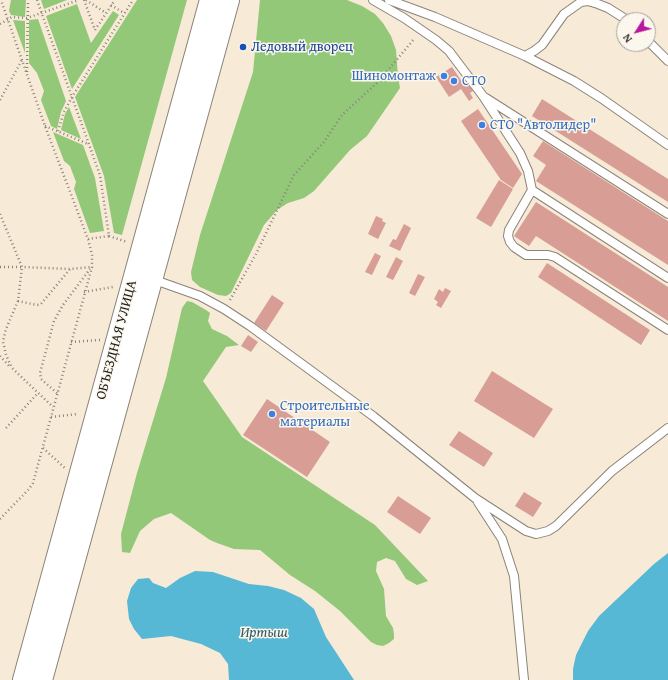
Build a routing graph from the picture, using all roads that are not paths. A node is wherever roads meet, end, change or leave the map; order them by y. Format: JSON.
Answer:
{"nodes":[{"id":1,"x":211,"y":0,"type":"edge"},
{"id":2,"x":228,"y":0,"type":"edge"},
{"id":3,"x":373,"y":0,"type":"edge"},
{"id":4,"x":390,"y":0,"type":"edge"},
{"id":5,"x":589,"y":1,"type":"edge"},
{"id":6,"x":616,"y":13,"type":"edge"},
{"id":7,"x":656,"y":49,"type":"edge"},
{"id":8,"x":525,"y":56,"type":"junction"},
{"id":9,"x":668,"y":61,"type":"edge"},
{"id":10,"x":483,"y":96,"type":"junction"},
{"id":11,"x":668,"y":145,"type":"edge"},
{"id":12,"x":532,"y":190,"type":"junction"},
{"id":13,"x":668,"y":214,"type":"edge"},
{"id":14,"x":668,"y":278,"type":"edge"},
{"id":15,"x":152,"y":279,"type":"junction"},
{"id":16,"x":668,"y":330,"type":"edge"},
{"id":17,"x":668,"y":428,"type":"edge"},
{"id":18,"x":475,"y":498,"type":"junction"},
{"id":19,"x":24,"y":680,"type":"edge"},
{"id":20,"x":41,"y":680,"type":"edge"},
{"id":21,"x":524,"y":680,"type":"edge"}],
"edges":[{"from":1,"to":19,"type":"main road","name":"ОБЪЕЗДНАЯ УЛИЦА"},
{"from":2,"to":15,"type":"main road","name":"ОБЪЕЗДНАЯ УЛИЦА"},
{"from":3,"to":10,"type":"lane"},
{"from":4,"to":8,"type":"lane"},
{"from":5,"to":6,"type":"lane"},
{"from":5,"to":8,"type":"lane"},
{"from":7,"to":9,"type":"lane"},
{"from":8,"to":11,"type":"lane"},
{"from":10,"to":12,"type":"lane"},
{"from":10,"to":13,"type":"lane"},
{"from":12,"to":14,"type":"lane"},
{"from":12,"to":16,"type":"lane"},
{"from":15,"to":18,"type":"lane"},
{"from":15,"to":20,"type":"main road","name":"ОБЪЕЗДНАЯ УЛИЦА"},
{"from":17,"to":18,"type":"lane"},
{"from":18,"to":21,"type":"lane"}]}
